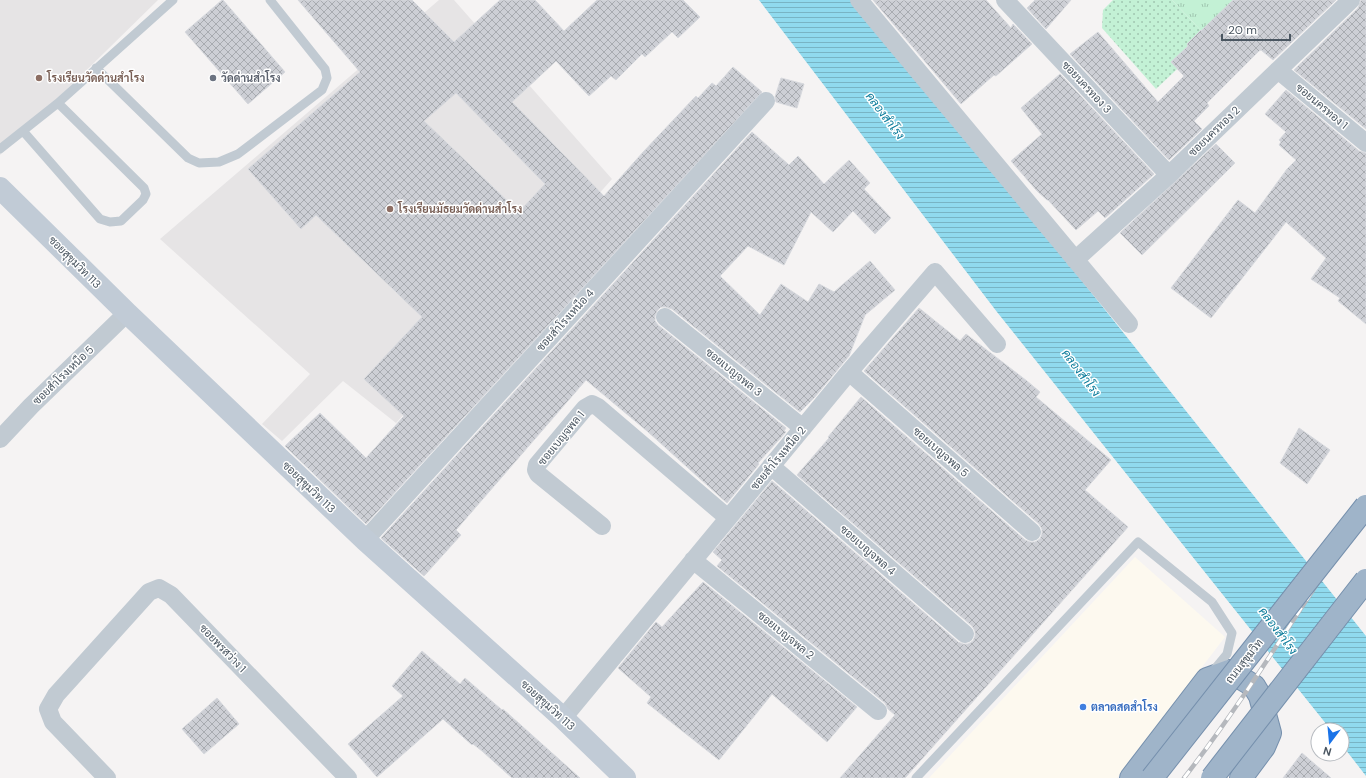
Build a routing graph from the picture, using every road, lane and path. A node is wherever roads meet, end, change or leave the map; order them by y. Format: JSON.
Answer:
{"nodes":[{"id":1,"x":173,"y":0,"type":"edge"},
{"id":2,"x":270,"y":0,"type":"edge"},
{"id":3,"x":859,"y":0,"type":"edge"},
{"id":4,"x":1005,"y":0,"type":"edge"},
{"id":5,"x":1351,"y":0,"type":"edge"},
{"id":6,"x":96,"y":68,"type":"junction"},
{"id":7,"x":1278,"y":70,"type":"junction"},
{"id":8,"x":766,"y":101,"type":"dead end"},
{"id":9,"x":58,"y":103,"type":"junction"},
{"id":10,"x":23,"y":131,"type":"junction"},
{"id":11,"x":1366,"y":143,"type":"edge"},
{"id":12,"x":0,"y":150,"type":"edge"},
{"id":13,"x":1169,"y":175,"type":"junction"},
{"id":14,"x":0,"y":188,"type":"edge"},
{"id":15,"x":1075,"y":260,"type":"junction"},
{"id":16,"x":127,"y":313,"type":"junction"},
{"id":17,"x":665,"y":317,"type":"dead end"},
{"id":18,"x":1129,"y":324,"type":"dead end"},
{"id":19,"x":997,"y":344,"type":"dead end"},
{"id":20,"x":849,"y":372,"type":"junction"},
{"id":21,"x":803,"y":428,"type":"junction"},
{"id":22,"x":0,"y":439,"type":"edge"},
{"id":23,"x":771,"y":466,"type":"junction"},
{"id":24,"x":1366,"y":506,"type":"edge"},
{"id":25,"x":728,"y":518,"type":"junction"},
{"id":26,"x":602,"y":526,"type":"dead end"},
{"id":27,"x":1032,"y":532,"type":"dead end"},
{"id":28,"x":365,"y":540,"type":"junction"},
{"id":29,"x":693,"y":560,"type":"junction"},
{"id":30,"x":1366,"y":580,"type":"edge"},
{"id":31,"x":965,"y":634,"type":"dead end"},
{"id":32,"x":1207,"y":679,"type":"junction"},
{"id":33,"x":878,"y":711,"type":"dead end"},
{"id":34,"x":562,"y":718,"type":"junction"},
{"id":35,"x":107,"y":778,"type":"edge"},
{"id":36,"x":348,"y":778,"type":"edge"},
{"id":37,"x":625,"y":778,"type":"edge"},
{"id":38,"x":916,"y":778,"type":"edge"},
{"id":39,"x":1131,"y":778,"type":"edge"},
{"id":40,"x":1152,"y":778,"type":"edge"},
{"id":41,"x":1212,"y":778,"type":"edge"},
{"id":42,"x":1242,"y":778,"type":"edge"}],
"edges":[{"from":1,"to":6,"type":"lane"},
{"from":2,"to":6,"type":"lane"},
{"from":3,"to":15,"type":"street"},
{"from":4,"to":13,"type":"street","name":"ซอยนครทอง 3"},
{"from":5,"to":7,"type":"street","name":"ซอยนครทอง 2"},
{"from":6,"to":9,"type":"lane"},
{"from":7,"to":11,"type":"street","name":"ซอยนครทอง 1"},
{"from":7,"to":13,"type":"street","name":"ซอยนครทอง 2"},
{"from":8,"to":28,"type":"street","name":"ซอยสำโรงเหนือ 4"},
{"from":9,"to":10,"type":"lane"},
{"from":9,"to":10,"type":"lane"},
{"from":10,"to":12,"type":"lane"},
{"from":13,"to":15,"type":"street","name":"ซอยนครทอง 2"},
{"from":14,"to":16,"type":"main road","name":"ซอยสุขุมวิท 113"},
{"from":15,"to":18,"type":"street"},
{"from":16,"to":22,"type":"street","name":"ซอยสำโรงเหนือ 5"},
{"from":16,"to":28,"type":"main road","name":"ซอยสุขุมวิท 113"},
{"from":17,"to":21,"type":"street","name":"ซอยเบญจพล 3"},
{"from":19,"to":20,"type":"street","name":"ซอยสำโรงเหนือ 2"},
{"from":20,"to":21,"type":"street","name":"ซอยสำโรงเหนือ 2"},
{"from":20,"to":27,"type":"street","name":"ซอยเบญจพล 5"},
{"from":21,"to":23,"type":"street","name":"ซอยสำโรงเหนือ 2"},
{"from":23,"to":25,"type":"street","name":"ซอยสำโรงเหนือ 2"},
{"from":23,"to":31,"type":"street","name":"ซอยเบญจพล 4"},
{"from":24,"to":40,"type":"highway","name":"ถนนสุขุมวิท","bridge":true},
{"from":25,"to":26,"type":"street","name":"ซอยเบญจพล 1"},
{"from":25,"to":29,"type":"street","name":"ซอยสำโรงเหนือ 2"},
{"from":28,"to":34,"type":"main road","name":"ซอยสุขุมวิท 113"},
{"from":29,"to":33,"type":"street","name":"ซอยเบญจพล 2"},
{"from":29,"to":34,"type":"street","name":"ซอยสำโรงเหนือ 2"},
{"from":30,"to":41,"type":"highway","bridge":true},
{"from":32,"to":38,"type":"lane"},
{"from":32,"to":39,"type":"highway"},
{"from":32,"to":42,"type":"highway"},
{"from":34,"to":37,"type":"main road","name":"ซอยสุขุมวิท 113"},
{"from":35,"to":36,"type":"street","name":"ซอยพรสว่าง 1"}]}
